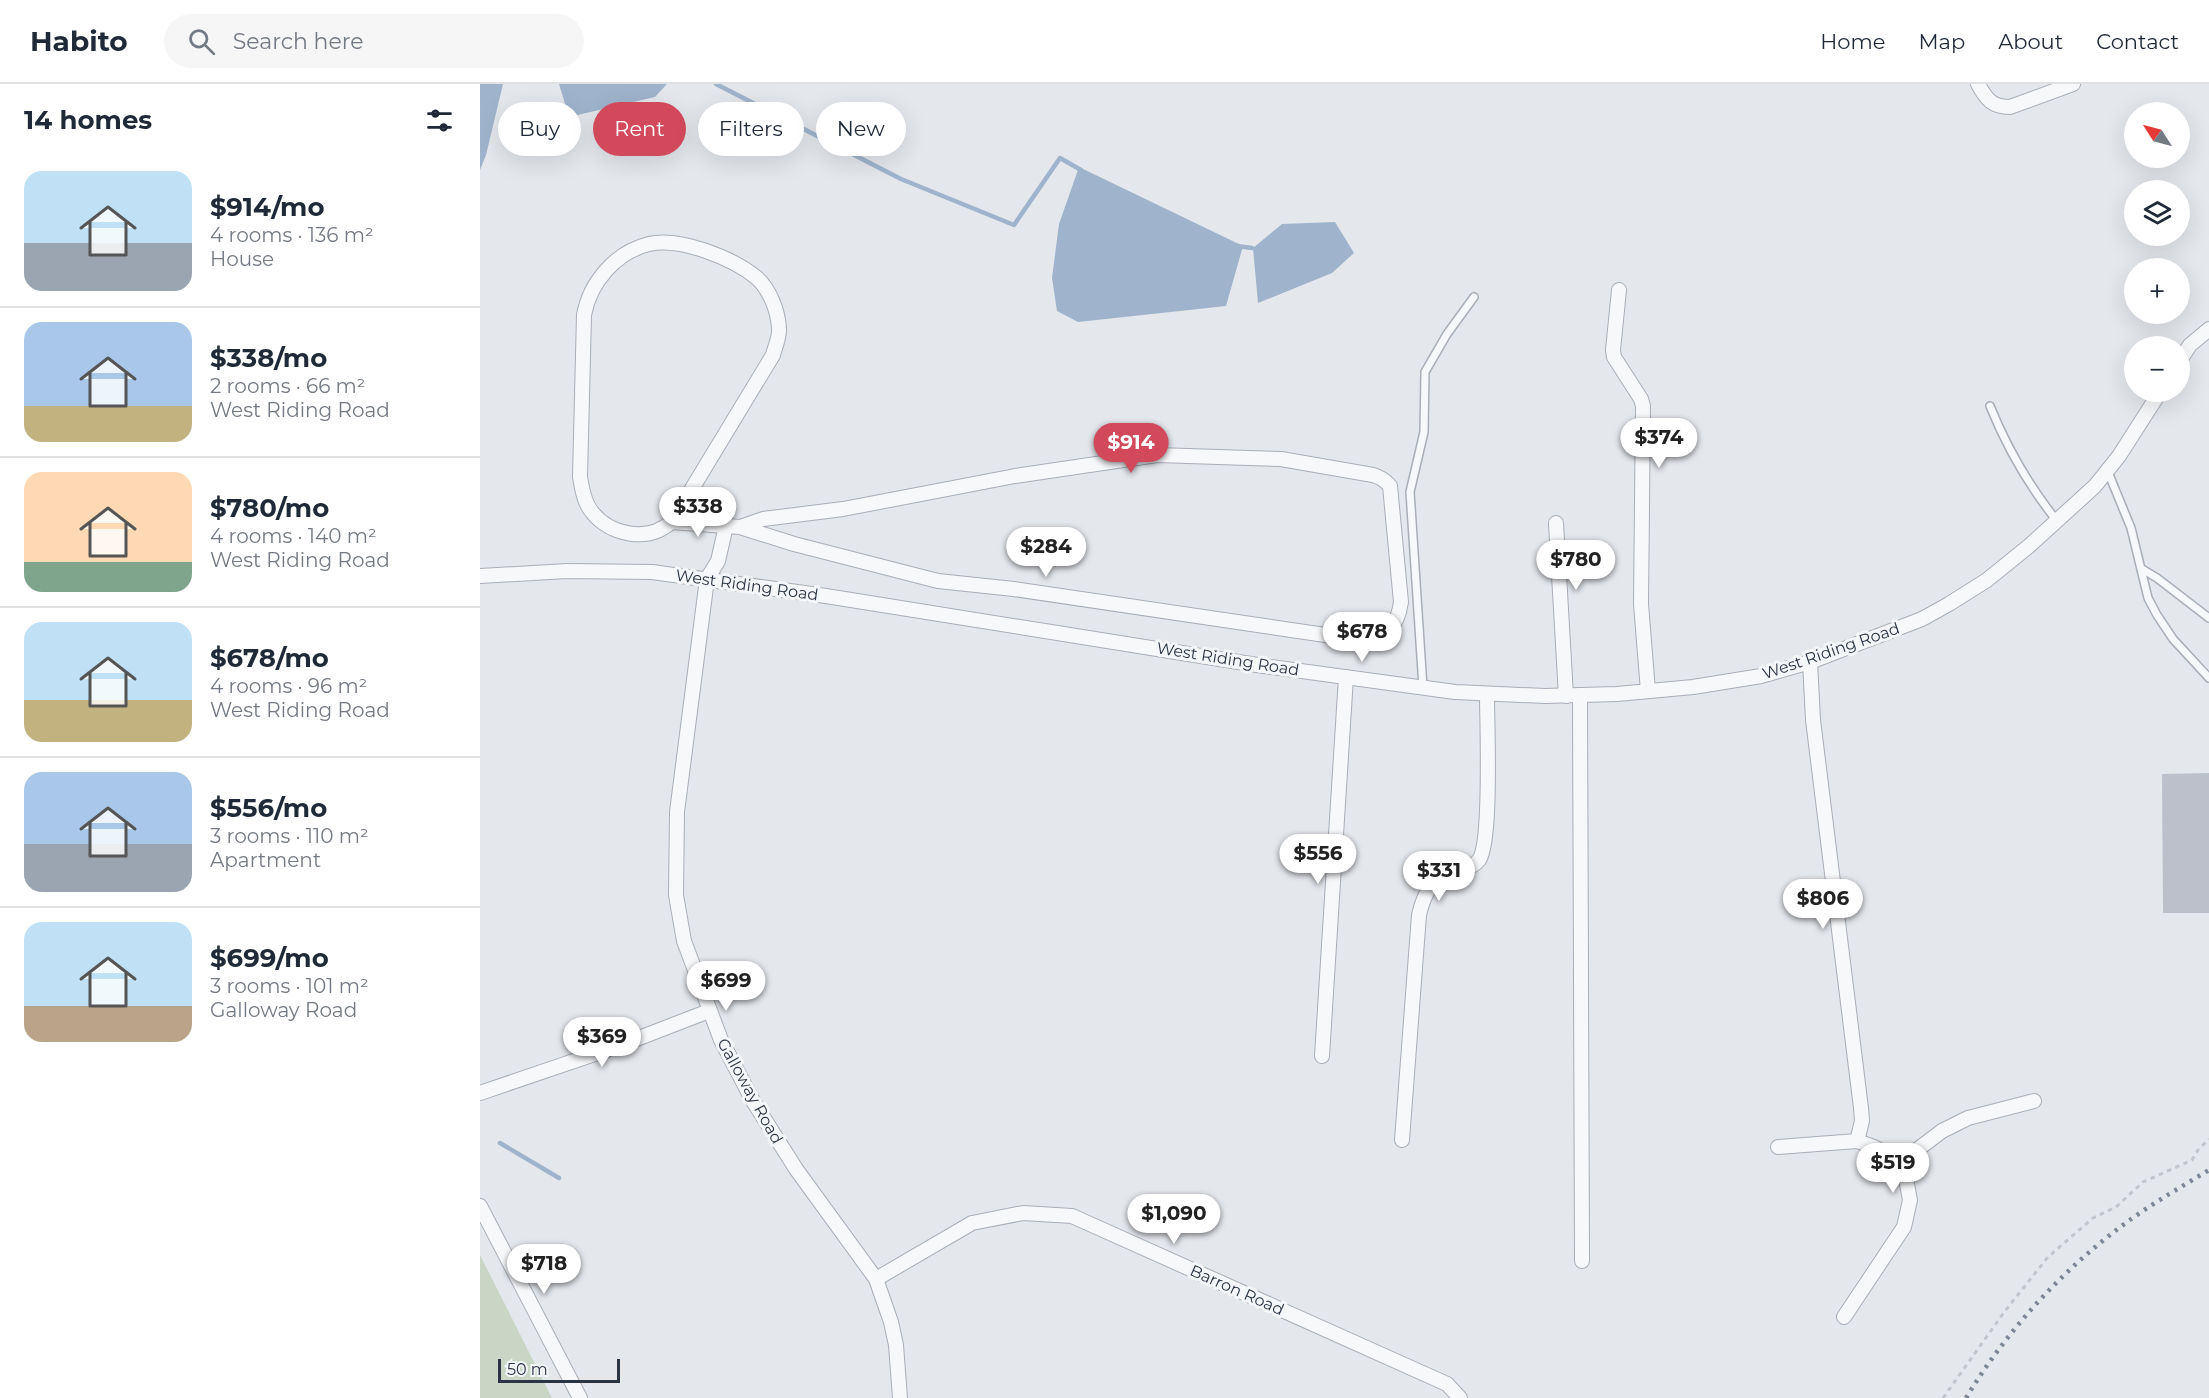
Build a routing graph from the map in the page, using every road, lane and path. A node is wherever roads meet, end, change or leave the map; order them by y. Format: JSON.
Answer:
{"nodes":[{"id":1,"x":1978,"y":84,"type":"edge"},
{"id":2,"x":2073,"y":84,"type":"edge"},
{"id":3,"x":1619,"y":290,"type":"dead end"},
{"id":4,"x":1474,"y":297,"type":"dead end"},
{"id":5,"x":2209,"y":329,"type":"edge"},
{"id":6,"x":2190,"y":345,"type":"edge"},
{"id":7,"x":2154,"y":402,"type":"edge"},
{"id":8,"x":1990,"y":406,"type":"dead end"},
{"id":9,"x":2108,"y":472,"type":"junction"},
{"id":10,"x":693,"y":487,"type":"junction"},
{"id":11,"x":2056,"y":521,"type":"junction"},
{"id":12,"x":671,"y":522,"type":"junction"},
{"id":13,"x":703,"y":523,"type":"junction"},
{"id":14,"x":1556,"y":523,"type":"dead end"},
{"id":15,"x":733,"y":526,"type":"junction"},
{"id":16,"x":2142,"y":569,"type":"junction"},
{"id":17,"x":480,"y":576,"type":"edge"},
{"id":18,"x":707,"y":579,"type":"junction"},
{"id":19,"x":2209,"y":618,"type":"edge"},
{"id":20,"x":1810,"y":662,"type":"junction"},
{"id":21,"x":1346,"y":677,"type":"junction"},
{"id":22,"x":2209,"y":678,"type":"edge"},
{"id":23,"x":1423,"y":687,"type":"junction"},
{"id":24,"x":1648,"y":691,"type":"junction"},
{"id":25,"x":1487,"y":695,"type":"junction"},
{"id":26,"x":1573,"y":696,"type":"junction"},
{"id":27,"x":709,"y":1011,"type":"junction"},
{"id":28,"x":1322,"y":1056,"type":"dead end"},
{"id":29,"x":480,"y":1093,"type":"edge"},
{"id":30,"x":2034,"y":1101,"type":"dead end"},
{"id":31,"x":2209,"y":1139,"type":"edge"},
{"id":32,"x":1402,"y":1140,"type":"dead end"},
{"id":33,"x":1857,"y":1141,"type":"junction"},
{"id":34,"x":1778,"y":1147,"type":"dead end"},
{"id":35,"x":1896,"y":1165,"type":"junction"},
{"id":36,"x":480,"y":1206,"type":"edge"},
{"id":37,"x":1582,"y":1261,"type":"dead end"},
{"id":38,"x":876,"y":1279,"type":"junction"},
{"id":39,"x":1844,"y":1317,"type":"dead end"},
{"id":40,"x":580,"y":1398,"type":"edge"},
{"id":41,"x":900,"y":1398,"type":"edge"},
{"id":42,"x":1460,"y":1398,"type":"edge"},
{"id":43,"x":1943,"y":1398,"type":"edge"}],
"edges":[{"from":1,"to":2,"type":"street"},
{"from":3,"to":24,"type":"street"},
{"from":4,"to":23,"type":"lane"},
{"from":5,"to":6,"type":"street"},
{"from":7,"to":9,"type":"street","name":"West Riding Road"},
{"from":8,"to":11,"type":"lane"},
{"from":9,"to":11,"type":"street","name":"West Riding Road"},
{"from":9,"to":16,"type":"lane"},
{"from":10,"to":12,"type":"street"},
{"from":10,"to":12,"type":"street"},
{"from":10,"to":13,"type":"street"},
{"from":11,"to":20,"type":"street","name":"West Riding Road"},
{"from":12,"to":13,"type":"street"},
{"from":13,"to":15,"type":"street"},
{"from":14,"to":26,"type":"street"},
{"from":15,"to":15,"type":"street"},
{"from":15,"to":18,"type":"street","name":"Galloway Road"},
{"from":16,"to":19,"type":"lane"},
{"from":16,"to":22,"type":"lane"},
{"from":17,"to":18,"type":"street","name":"West Riding Road"},
{"from":18,"to":21,"type":"street","name":"West Riding Road"},
{"from":18,"to":27,"type":"street","name":"Galloway Road"},
{"from":20,"to":24,"type":"street","name":"West Riding Road"},
{"from":20,"to":33,"type":"street"},
{"from":21,"to":23,"type":"street","name":"West Riding Road"},
{"from":21,"to":28,"type":"street"},
{"from":23,"to":25,"type":"street","name":"West Riding Road"},
{"from":24,"to":26,"type":"street","name":"West Riding Road"},
{"from":25,"to":26,"type":"street","name":"West Riding Road"},
{"from":25,"to":32,"type":"street"},
{"from":26,"to":37,"type":"street"},
{"from":27,"to":29,"type":"street"},
{"from":27,"to":38,"type":"street","name":"Galloway Road"},
{"from":30,"to":35,"type":"street"},
{"from":31,"to":43,"type":"path"},
{"from":33,"to":34,"type":"street"},
{"from":33,"to":35,"type":"street"},
{"from":35,"to":39,"type":"street"},
{"from":36,"to":40,"type":"street"},
{"from":38,"to":41,"type":"street","name":"Galloway Road"},
{"from":38,"to":42,"type":"street","name":"Barron Road"}]}
